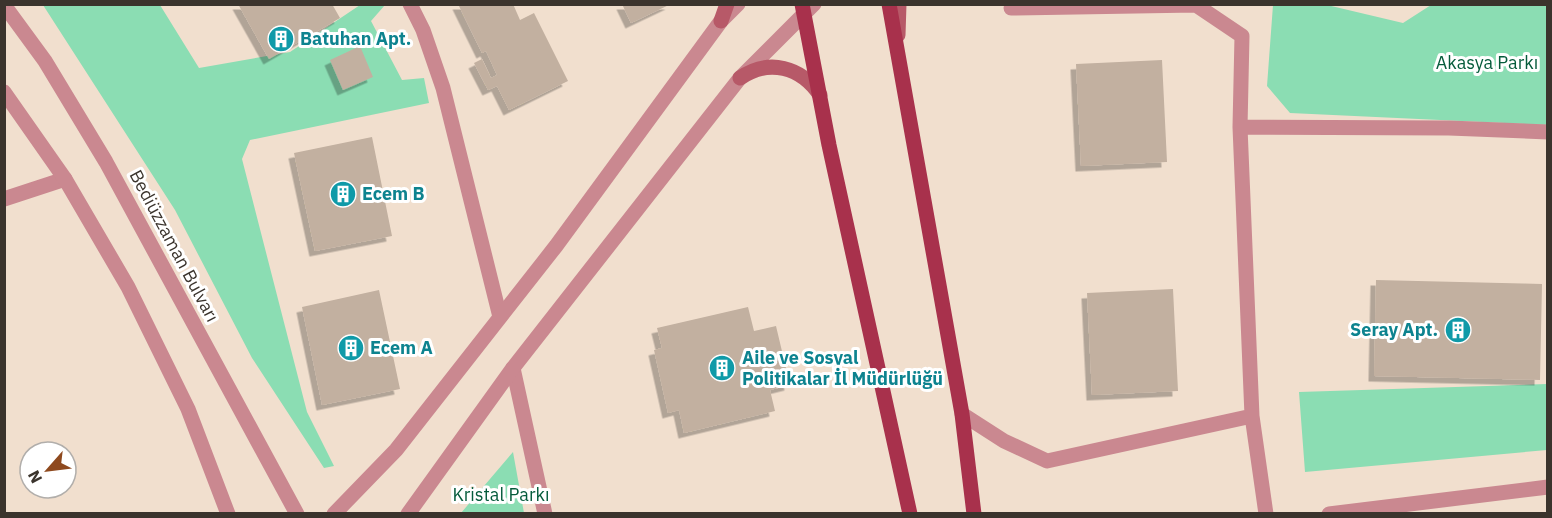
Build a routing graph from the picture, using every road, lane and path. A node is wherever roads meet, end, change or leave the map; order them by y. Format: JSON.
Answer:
{"nodes":[{"id":1,"x":410,"y":4,"type":"edge"},
{"id":2,"x":727,"y":4,"type":"edge"},
{"id":3,"x":738,"y":4,"type":"edge"},
{"id":4,"x":889,"y":4,"type":"edge"},
{"id":5,"x":899,"y":4,"type":"edge"},
{"id":6,"x":4,"y":5,"type":"edge"},
{"id":7,"x":807,"y":8,"type":"edge"},
{"id":8,"x":1011,"y":8,"type":"dead end"},
{"id":9,"x":721,"y":21,"type":"junction"},
{"id":10,"x":900,"y":64,"type":"junction"},
{"id":11,"x":740,"y":78,"type":"junction"},
{"id":12,"x":4,"y":92,"type":"edge"},
{"id":13,"x":820,"y":94,"type":"junction"},
{"id":14,"x":1240,"y":127,"type":"junction"},
{"id":15,"x":1548,"y":132,"type":"edge"},
{"id":16,"x":66,"y":179,"type":"junction"},
{"id":17,"x":4,"y":199,"type":"edge"},
{"id":18,"x":500,"y":317,"type":"junction"},
{"id":19,"x":513,"y":368,"type":"junction"},
{"id":20,"x":962,"y":414,"type":"junction"},
{"id":21,"x":1252,"y":416,"type":"junction"},
{"id":22,"x":1548,"y":487,"type":"edge"},
{"id":23,"x":228,"y":513,"type":"edge"},
{"id":24,"x":297,"y":513,"type":"edge"},
{"id":25,"x":334,"y":513,"type":"edge"},
{"id":26,"x":408,"y":513,"type":"edge"},
{"id":27,"x":545,"y":513,"type":"edge"},
{"id":28,"x":909,"y":513,"type":"edge"},
{"id":29,"x":974,"y":513,"type":"edge"},
{"id":30,"x":1266,"y":513,"type":"edge"},
{"id":31,"x":1329,"y":513,"type":"edge"}],
"edges":[{"from":1,"to":18,"type":"street"},
{"from":2,"to":9,"type":"main road"},
{"from":3,"to":9,"type":"street"},
{"from":4,"to":10,"type":"main road"},
{"from":5,"to":10,"type":"main road"},
{"from":6,"to":24,"type":"street","name":"Bediüzzaman Bulvarı"},
{"from":7,"to":11,"type":"street"},
{"from":7,"to":13,"type":"main road"},
{"from":8,"to":14,"type":"street"},
{"from":9,"to":18,"type":"street"},
{"from":10,"to":20,"type":"main road"},
{"from":11,"to":13,"type":"main road"},
{"from":11,"to":19,"type":"street"},
{"from":12,"to":16,"type":"street"},
{"from":13,"to":28,"type":"main road"},
{"from":14,"to":15,"type":"street"},
{"from":14,"to":21,"type":"street"},
{"from":16,"to":17,"type":"street"},
{"from":16,"to":23,"type":"street"},
{"from":18,"to":25,"type":"street"},
{"from":19,"to":26,"type":"street"},
{"from":19,"to":27,"type":"street"},
{"from":20,"to":21,"type":"street"},
{"from":20,"to":29,"type":"main road"},
{"from":21,"to":30,"type":"street"},
{"from":22,"to":31,"type":"street"}]}
